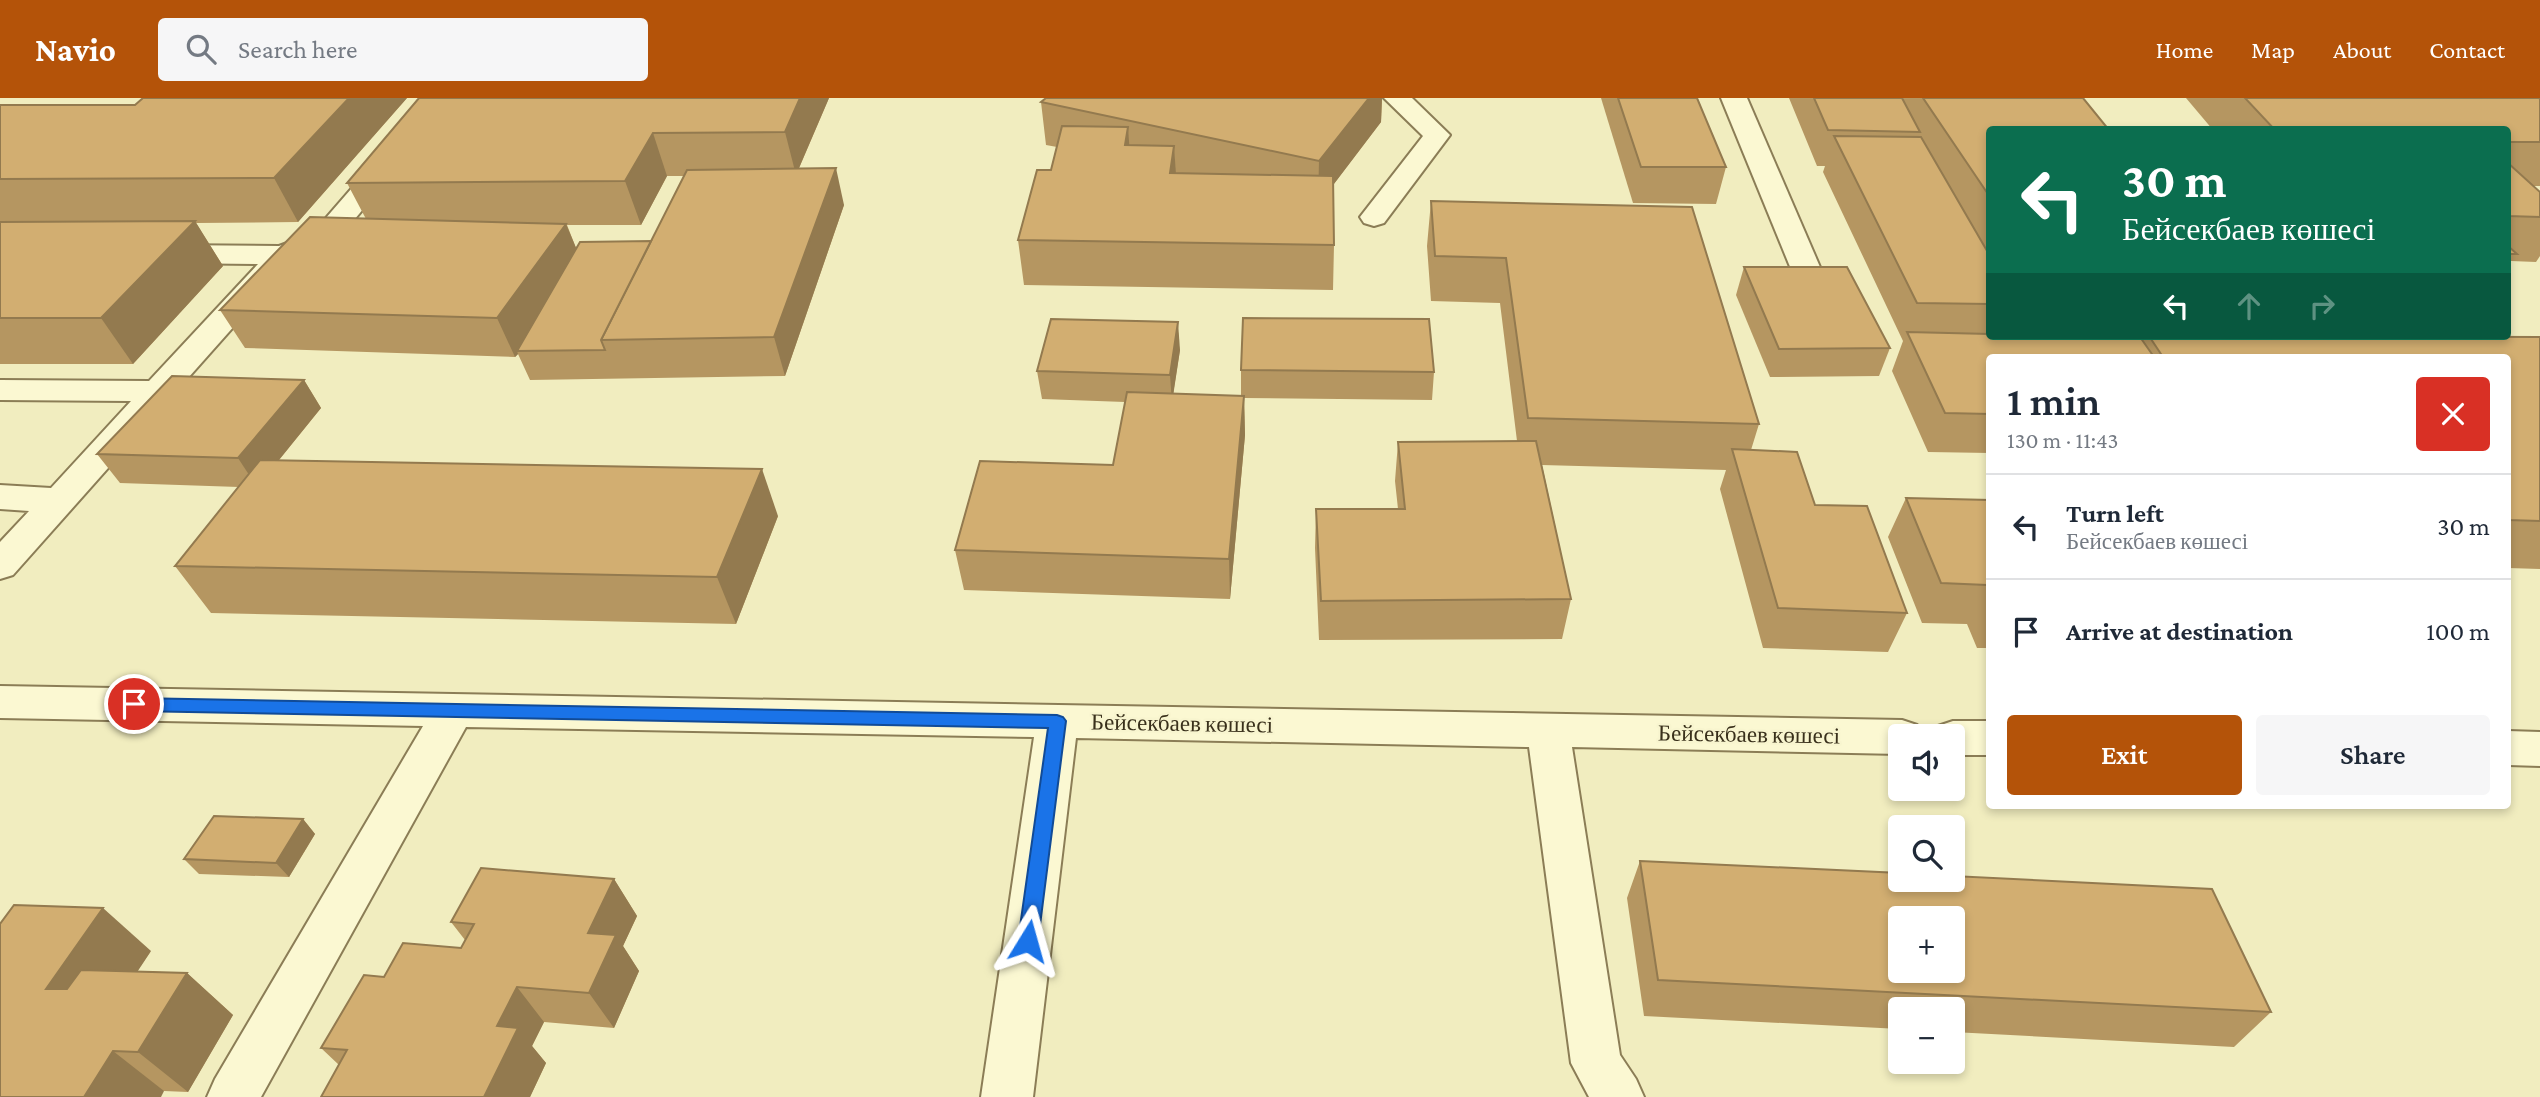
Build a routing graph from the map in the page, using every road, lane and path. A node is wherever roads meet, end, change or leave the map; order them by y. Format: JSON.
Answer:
{"nodes":[{"id":1,"x":444,"y":98,"type":"edge"},
{"id":2,"x":1397,"y":98,"type":"edge"},
{"id":3,"x":1734,"y":98,"type":"edge"},
{"id":4,"x":1374,"y":217,"type":"dead end"},
{"id":5,"x":134,"y":253,"type":"edge"},
{"id":6,"x":282,"y":255,"type":"junction"},
{"id":7,"x":1808,"y":274,"type":"edge"},
{"id":8,"x":0,"y":390,"type":"edge"},
{"id":9,"x":161,"y":391,"type":"junction"},
{"id":10,"x":0,"y":497,"type":"edge"},
{"id":11,"x":59,"y":500,"type":"junction"},
{"id":12,"x":0,"y":566,"type":"edge"},
{"id":13,"x":0,"y":702,"type":"edge"},
{"id":14,"x":454,"y":710,"type":"junction"},
{"id":15,"x":1057,"y":721,"type":"junction"},
{"id":16,"x":1548,"y":730,"type":"junction"},
{"id":17,"x":1888,"y":737,"type":"edge"},
{"id":18,"x":1965,"y":738,"type":"edge"},
{"id":19,"x":1986,"y":738,"type":"edge"},
{"id":20,"x":2511,"y":748,"type":"edge"},
{"id":21,"x":2540,"y":749,"type":"edge"},
{"id":22,"x":233,"y":1097,"type":"edge"},
{"id":23,"x":1007,"y":1097,"type":"edge"},
{"id":24,"x":1618,"y":1097,"type":"edge"}],
"edges":[{"from":1,"to":6,"type":"street"},
{"from":2,"to":4,"type":"street"},
{"from":3,"to":7,"type":"street"},
{"from":5,"to":6,"type":"street"},
{"from":6,"to":9,"type":"street"},
{"from":8,"to":9,"type":"street"},
{"from":9,"to":11,"type":"street"},
{"from":10,"to":11,"type":"street"},
{"from":11,"to":12,"type":"street"},
{"from":13,"to":14,"type":"street","name":"Бейсекбаев көшесі"},
{"from":14,"to":15,"type":"street","name":"Бейсекбаев көшесі"},
{"from":14,"to":22,"type":"street"},
{"from":15,"to":16,"type":"street","name":"Бейсекбаев көшесі"},
{"from":15,"to":23,"type":"street"},
{"from":16,"to":17,"type":"street","name":"Бейсекбаев көшесі"},
{"from":16,"to":24,"type":"street"},
{"from":18,"to":19,"type":"street"},
{"from":20,"to":21,"type":"street"}]}
